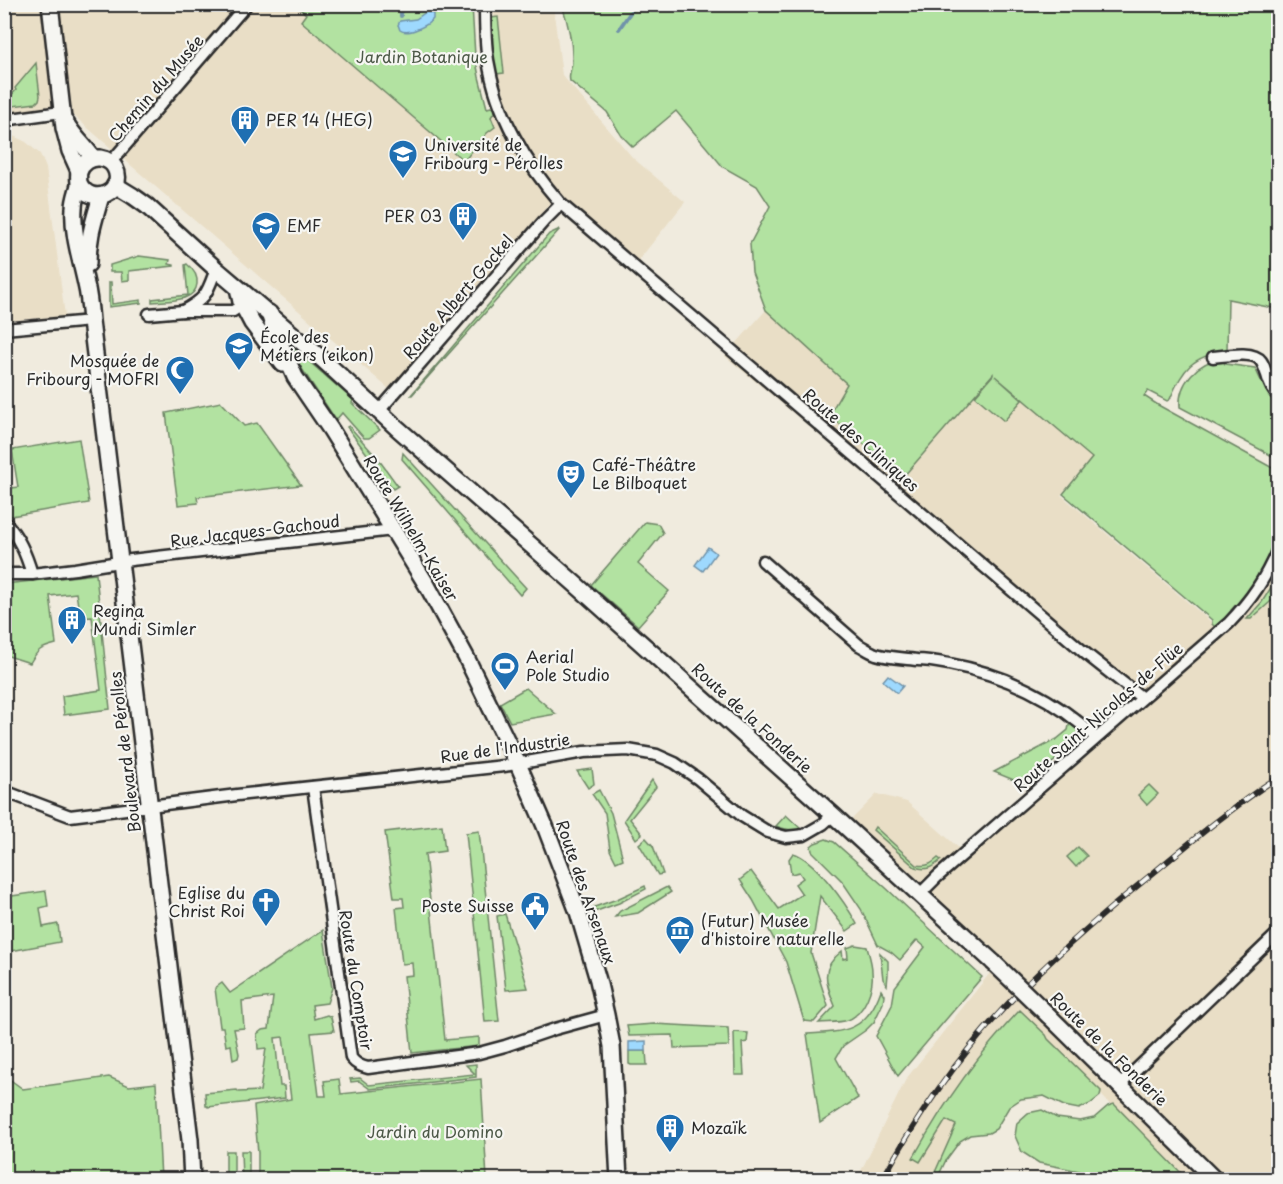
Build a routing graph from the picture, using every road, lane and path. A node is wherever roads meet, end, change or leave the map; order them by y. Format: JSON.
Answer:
{"nodes":[{"id":1,"x":50,"y":4,"type":"edge"},
{"id":2,"x":247,"y":4,"type":"edge"},
{"id":3,"x":485,"y":4,"type":"edge"},
{"id":4,"x":61,"y":112,"type":"junction"},
{"id":5,"x":4,"y":120,"type":"edge"},
{"id":6,"x":93,"y":158,"type":"junction"},
{"id":7,"x":111,"y":162,"type":"junction"},
{"id":8,"x":79,"y":177,"type":"junction"},
{"id":9,"x":115,"y":185,"type":"junction"},
{"id":10,"x":101,"y":196,"type":"junction"},
{"id":11,"x":561,"y":204,"type":"junction"},
{"id":12,"x":216,"y":269,"type":"junction"},
{"id":13,"x":87,"y":288,"type":"junction"},
{"id":14,"x":247,"y":302,"type":"junction"},
{"id":15,"x":183,"y":311,"type":"junction"},
{"id":16,"x":269,"y":313,"type":"junction"},
{"id":17,"x":149,"y":314,"type":"dead end"},
{"id":18,"x":91,"y":321,"type":"junction"},
{"id":19,"x":4,"y":329,"type":"edge"},
{"id":20,"x":1213,"y":357,"type":"dead end"},
{"id":21,"x":295,"y":377,"type":"junction"},
{"id":22,"x":1278,"y":396,"type":"edge"},
{"id":23,"x":379,"y":411,"type":"junction"},
{"id":24,"x":4,"y":521,"type":"edge"},
{"id":25,"x":393,"y":530,"type":"junction"},
{"id":26,"x":1278,"y":549,"type":"edge"},
{"id":27,"x":763,"y":561,"type":"dead end"},
{"id":28,"x":120,"y":562,"type":"junction"},
{"id":29,"x":4,"y":574,"type":"edge"},
{"id":30,"x":32,"y":574,"type":"junction"},
{"id":31,"x":1142,"y":698,"type":"junction"},
{"id":32,"x":1096,"y":738,"type":"junction"},
{"id":33,"x":518,"y":764,"type":"junction"},
{"id":34,"x":313,"y":787,"type":"junction"},
{"id":35,"x":4,"y":791,"type":"edge"},
{"id":36,"x":150,"y":807,"type":"junction"},
{"id":37,"x":833,"y":815,"type":"junction"},
{"id":38,"x":920,"y":894,"type":"junction"},
{"id":39,"x":1278,"y":933,"type":"edge"},
{"id":40,"x":606,"y":1015,"type":"junction"},
{"id":41,"x":1120,"y":1085,"type":"junction"},
{"id":42,"x":192,"y":1179,"type":"edge"},
{"id":43,"x":619,"y":1179,"type":"edge"},
{"id":44,"x":1215,"y":1179,"type":"edge"}],
"edges":[{"from":1,"to":4,"type":"main road"},
{"from":2,"to":7,"type":"street","name":"Chemin du Musée"},
{"from":3,"to":11,"type":"street","name":"Route des Cliniques"},
{"from":4,"to":5,"type":"street"},
{"from":4,"to":6,"type":"main road"},
{"from":4,"to":8,"type":"main road"},
{"from":6,"to":7,"type":"main road"},
{"from":6,"to":8,"type":"main road"},
{"from":7,"to":9,"type":"main road"},
{"from":8,"to":10,"type":"main road"},
{"from":8,"to":13,"type":"main road","name":"Boulevard de Pérolles"},
{"from":9,"to":10,"type":"main road"},
{"from":9,"to":12,"type":"main road"},
{"from":10,"to":13,"type":"main road","name":"Boulevard de Pérolles"},
{"from":11,"to":23,"type":"street","name":"Route Albert-Gockel"},
{"from":11,"to":31,"type":"street","name":"Route des Cliniques"},
{"from":12,"to":14,"type":"main road"},
{"from":12,"to":15,"type":"street"},
{"from":13,"to":18,"type":"main road","name":"Boulevard de Pérolles"},
{"from":14,"to":15,"type":"street"},
{"from":14,"to":16,"type":"main road","name":"Route de la Fonderie"},
{"from":14,"to":21,"type":"main road"},
{"from":15,"to":17,"type":"street"},
{"from":16,"to":21,"type":"main road","name":"Route Wilhelm-Kaiser"},
{"from":16,"to":23,"type":"main road","name":"Route de la Fonderie"},
{"from":18,"to":19,"type":"street"},
{"from":18,"to":28,"type":"main road","name":"Boulevard de Pérolles"},
{"from":20,"to":22,"type":"street"},
{"from":21,"to":25,"type":"main road","name":"Route Wilhelm-Kaiser"},
{"from":23,"to":37,"type":"main road","name":"Route de la Fonderie"},
{"from":24,"to":30,"type":"street"},
{"from":25,"to":28,"type":"street","name":"Rue Jacques-Gachoud"},
{"from":25,"to":33,"type":"main road","name":"Route Wilhelm-Kaiser"},
{"from":26,"to":31,"type":"street","name":"Route Saint-Nicolas-de-Flüe"},
{"from":27,"to":32,"type":"street"},
{"from":28,"to":30,"type":"street","name":"Rue Jacques-Gachoud"},
{"from":28,"to":36,"type":"main road","name":"Boulevard de Pérolles"},
{"from":29,"to":30,"type":"street","name":"Rue Jacques-Gachoud"},
{"from":31,"to":32,"type":"street","name":"Route Saint-Nicolas-de-Flüe"},
{"from":32,"to":38,"type":"street","name":"Route Saint-Nicolas-de-Flüe"},
{"from":33,"to":34,"type":"street","name":"Rue de l'Industrie"},
{"from":33,"to":37,"type":"street","name":"Rue de l'Industrie"},
{"from":33,"to":40,"type":"main road","name":"Route des Arsenaux"},
{"from":34,"to":36,"type":"street","name":"Rue de l'Industrie"},
{"from":34,"to":40,"type":"street","name":"Route du Comptoir"},
{"from":35,"to":36,"type":"street","name":"Rue de l'Industrie"},
{"from":36,"to":42,"type":"main road","name":"Boulevard de Pérolles"},
{"from":37,"to":38,"type":"main road","name":"Route de la Fonderie"},
{"from":38,"to":41,"type":"main road","name":"Route de la Fonderie","bridge":true},
{"from":39,"to":41,"type":"street"},
{"from":40,"to":43,"type":"main road","name":"Route des Arsenaux"},
{"from":41,"to":44,"type":"main road","name":"Route de la Fonderie"}]}
